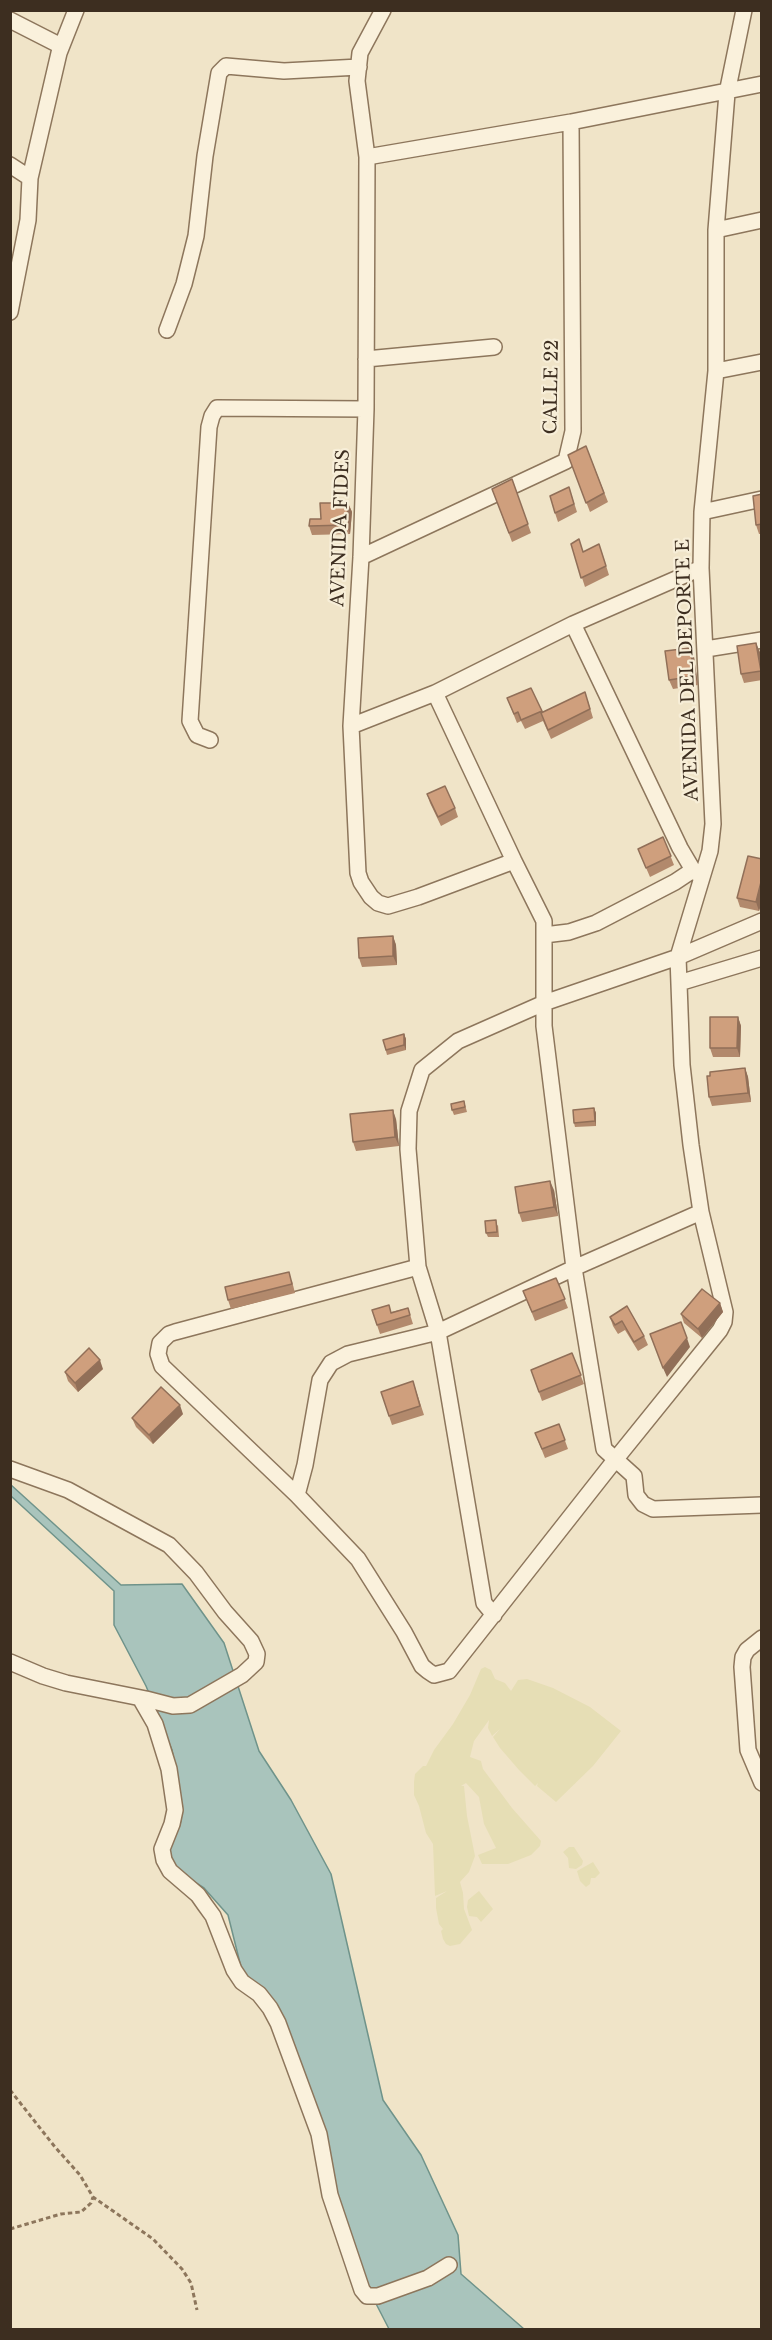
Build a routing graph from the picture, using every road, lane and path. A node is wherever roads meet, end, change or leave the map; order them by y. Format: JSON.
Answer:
{"nodes":[{"id":1,"x":76,"y":10,"type":"edge"},
{"id":2,"x":383,"y":10,"type":"edge"},
{"id":3,"x":744,"y":10,"type":"edge"},
{"id":4,"x":10,"y":20,"type":"edge"},
{"id":5,"x":61,"y":46,"type":"junction"},
{"id":6,"x":359,"y":67,"type":"junction"},
{"id":7,"x":762,"y":84,"type":"edge"},
{"id":8,"x":727,"y":93,"type":"junction"},
{"id":9,"x":571,"y":122,"type":"junction"},
{"id":10,"x":367,"y":157,"type":"junction"},
{"id":11,"x":10,"y":165,"type":"edge"},
{"id":12,"x":30,"y":178,"type":"junction"},
{"id":13,"x":762,"y":220,"type":"edge"},
{"id":14,"x":716,"y":230,"type":"junction"},
{"id":15,"x":10,"y":312,"type":"edge"},
{"id":16,"x":167,"y":330,"type":"dead end"},
{"id":17,"x":494,"y":347,"type":"dead end"},
{"id":18,"x":366,"y":359,"type":"junction"},
{"id":19,"x":762,"y":362,"type":"edge"},
{"id":20,"x":716,"y":371,"type":"junction"},
{"id":21,"x":366,"y":409,"type":"junction"},
{"id":22,"x":762,"y":499,"type":"edge"},
{"id":23,"x":702,"y":512,"type":"junction"},
{"id":24,"x":361,"y":557,"type":"junction"},
{"id":25,"x":700,"y":568,"type":"junction"},
{"id":26,"x":573,"y":624,"type":"junction"},
{"id":27,"x":762,"y":640,"type":"edge"},
{"id":28,"x":706,"y":649,"type":"junction"},
{"id":29,"x":435,"y":693,"type":"junction"},
{"id":30,"x":351,"y":726,"type":"junction"},
{"id":31,"x":210,"y":740,"type":"dead end"},
{"id":32,"x":514,"y":861,"type":"junction"},
{"id":33,"x":697,"y":873,"type":"junction"},
{"id":34,"x":762,"y":921,"type":"edge"},
{"id":35,"x":544,"y":935,"type":"junction"},
{"id":36,"x":678,"y":957,"type":"junction"},
{"id":37,"x":762,"y":958,"type":"edge"},
{"id":38,"x":679,"y":983,"type":"junction"},
{"id":39,"x":544,"y":1003,"type":"junction"},
{"id":40,"x":701,"y":1212,"type":"junction"},
{"id":41,"x":418,"y":1267,"type":"junction"},
{"id":42,"x":574,"y":1268,"type":"junction"},
{"id":43,"x":438,"y":1332,"type":"junction"},
{"id":44,"x":615,"y":1460,"type":"junction"},
{"id":45,"x":10,"y":1469,"type":"edge"},
{"id":46,"x":297,"y":1494,"type":"junction"},
{"id":47,"x":762,"y":1505,"type":"edge"},
{"id":48,"x":494,"y":1615,"type":"junction"},
{"id":49,"x":762,"y":1638,"type":"edge"},
{"id":50,"x":10,"y":1662,"type":"edge"},
{"id":51,"x":140,"y":1698,"type":"junction"},
{"id":52,"x":762,"y":1784,"type":"edge"},
{"id":53,"x":10,"y":2090,"type":"edge"},
{"id":54,"x":93,"y":2197,"type":"junction"},
{"id":55,"x":10,"y":2229,"type":"edge"},
{"id":56,"x":449,"y":2265,"type":"dead end"},
{"id":57,"x":197,"y":2310,"type":"dead end"}],
"edges":[{"from":1,"to":5,"type":"street"},
{"from":2,"to":6,"type":"street","name":"AVENIDA FIDES"},
{"from":3,"to":8,"type":"street","name":"AVENIDA DEL DEPORTE E"},
{"from":4,"to":5,"type":"street"},
{"from":5,"to":12,"type":"street"},
{"from":6,"to":10,"type":"street","name":"AVENIDA FIDES"},
{"from":6,"to":16,"type":"street"},
{"from":7,"to":8,"type":"street"},
{"from":8,"to":9,"type":"street"},
{"from":8,"to":14,"type":"street","name":"AVENIDA DEL DEPORTE E"},
{"from":9,"to":10,"type":"street"},
{"from":9,"to":24,"type":"street","name":"CALLE 22"},
{"from":10,"to":18,"type":"street","name":"AVENIDA FIDES"},
{"from":11,"to":12,"type":"street"},
{"from":12,"to":15,"type":"street"},
{"from":13,"to":14,"type":"street"},
{"from":14,"to":20,"type":"street","name":"AVENIDA DEL DEPORTE E"},
{"from":17,"to":18,"type":"street"},
{"from":18,"to":21,"type":"street","name":"AVENIDA FIDES"},
{"from":19,"to":20,"type":"street"},
{"from":20,"to":23,"type":"street","name":"AVENIDA DEL DEPORTE E"},
{"from":21,"to":24,"type":"street","name":"AVENIDA FIDES"},
{"from":21,"to":31,"type":"street"},
{"from":22,"to":23,"type":"street"},
{"from":23,"to":25,"type":"street","name":"AVENIDA DEL DEPORTE E"},
{"from":24,"to":30,"type":"street","name":"AVENIDA FIDES"},
{"from":25,"to":26,"type":"street"},
{"from":25,"to":28,"type":"street","name":"AVENIDA DEL DEPORTE E"},
{"from":26,"to":29,"type":"street"},
{"from":26,"to":33,"type":"street"},
{"from":27,"to":28,"type":"street"},
{"from":28,"to":33,"type":"street","name":"AVENIDA DEL DEPORTE E"},
{"from":29,"to":30,"type":"street"},
{"from":29,"to":32,"type":"street"},
{"from":30,"to":32,"type":"street","name":"AVENIDA FIDES"},
{"from":32,"to":35,"type":"street"},
{"from":33,"to":35,"type":"street"},
{"from":33,"to":36,"type":"street","name":"AVENIDA DEL DEPORTE E"},
{"from":34,"to":36,"type":"street"},
{"from":35,"to":39,"type":"street"},
{"from":36,"to":38,"type":"street","name":"AVENIDA DEL DEPORTE E"},
{"from":36,"to":39,"type":"street"},
{"from":37,"to":38,"type":"street"},
{"from":38,"to":40,"type":"street","name":"AVENIDA DEL DEPORTE E"},
{"from":39,"to":41,"type":"street"},
{"from":39,"to":42,"type":"street"},
{"from":40,"to":42,"type":"street"},
{"from":40,"to":44,"type":"street","name":"AVENIDA DEL DEPORTE E"},
{"from":41,"to":43,"type":"street"},
{"from":41,"to":46,"type":"street"},
{"from":42,"to":43,"type":"street"},
{"from":42,"to":44,"type":"street"},
{"from":43,"to":46,"type":"street"},
{"from":43,"to":48,"type":"street"},
{"from":44,"to":47,"type":"street"},
{"from":44,"to":48,"type":"street"},
{"from":45,"to":51,"type":"street"},
{"from":46,"to":48,"type":"street"},
{"from":49,"to":52,"type":"street"},
{"from":50,"to":51,"type":"street"},
{"from":51,"to":56,"type":"street"},
{"from":53,"to":54,"type":"path"},
{"from":54,"to":55,"type":"path"},
{"from":54,"to":57,"type":"path"}]}
